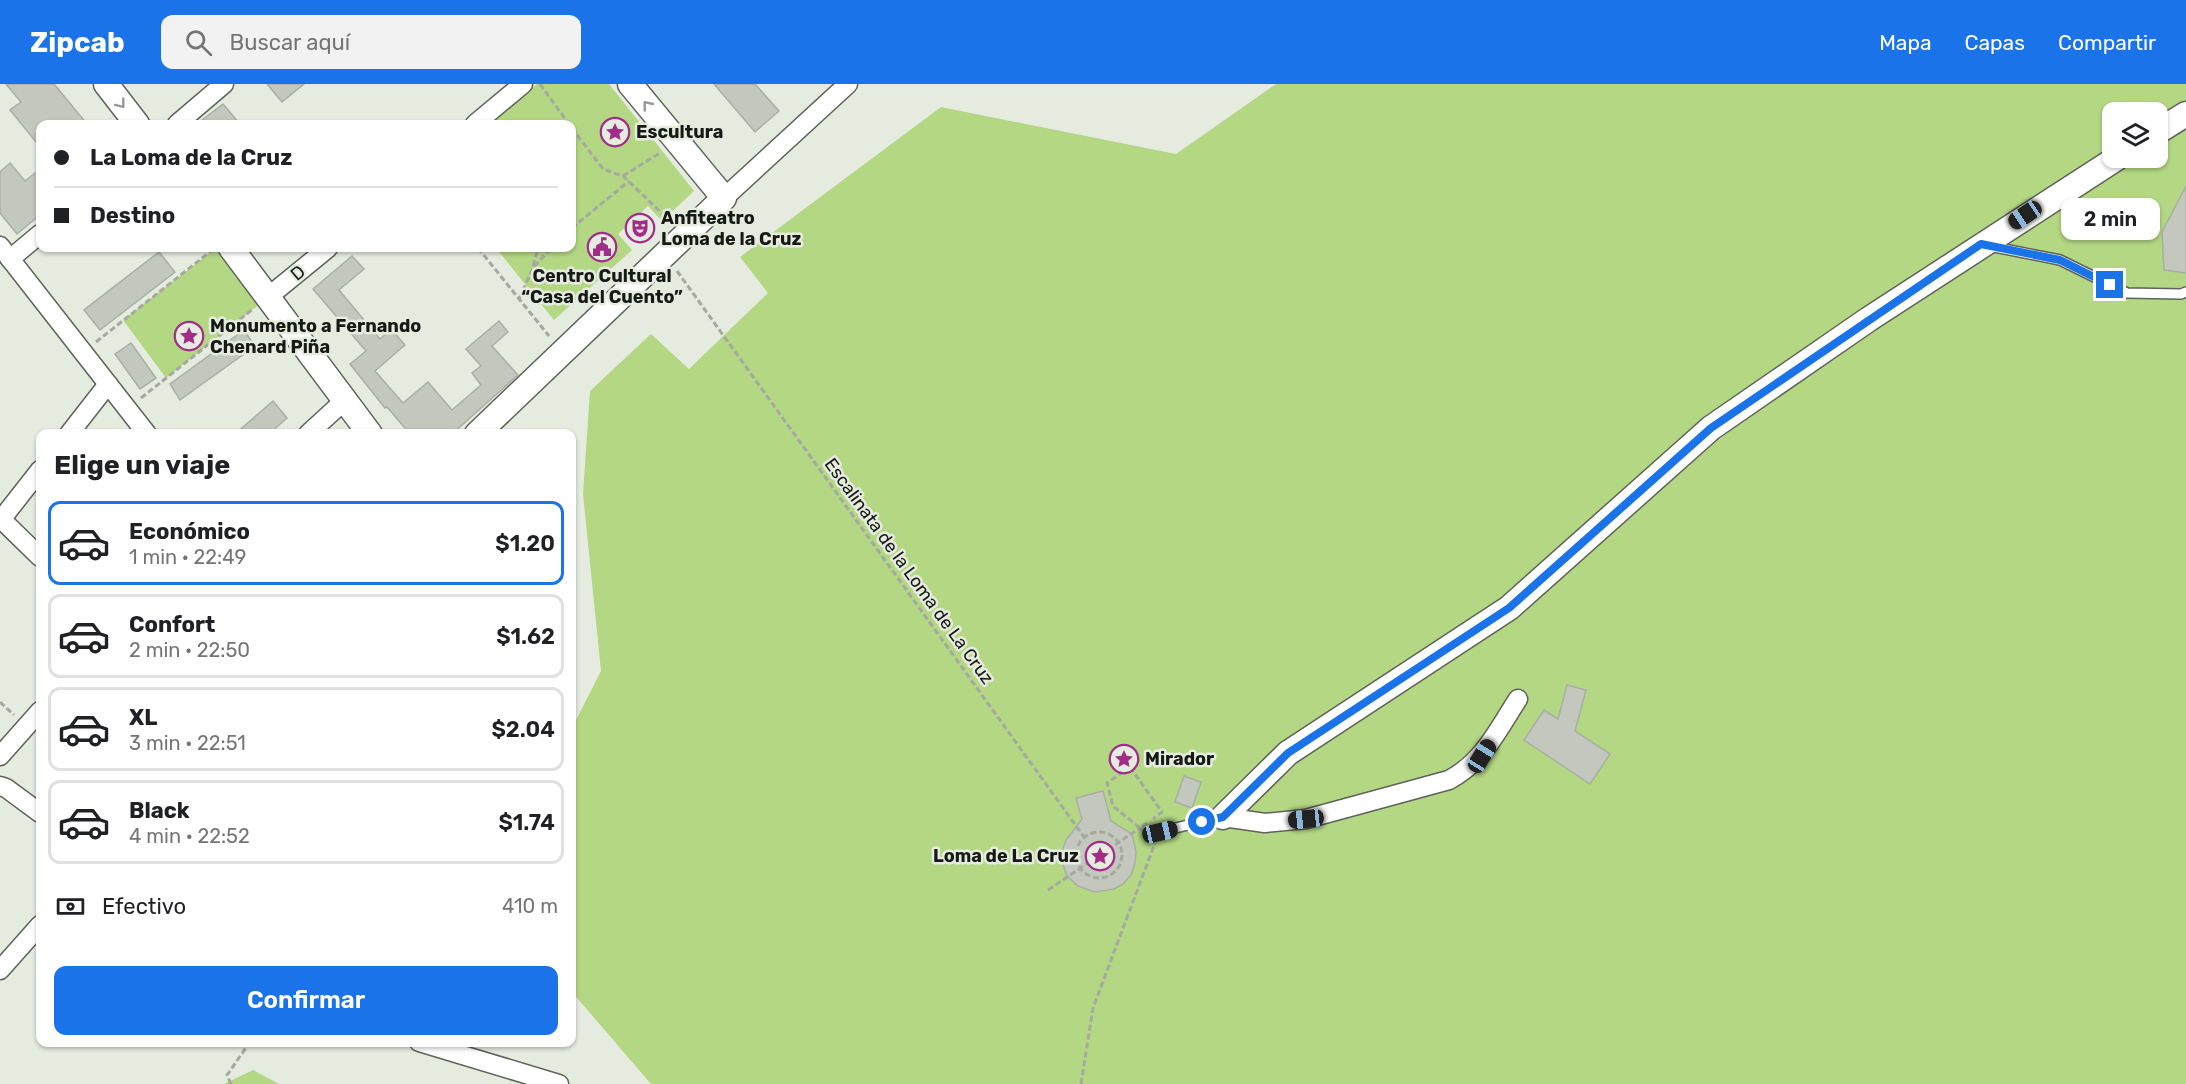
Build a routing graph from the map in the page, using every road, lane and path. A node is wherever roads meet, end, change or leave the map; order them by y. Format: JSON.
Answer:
{"nodes":[{"id":1,"x":106,"y":84,"type":"edge"},
{"id":2,"x":224,"y":84,"type":"edge"},
{"id":3,"x":523,"y":84,"type":"edge"},
{"id":4,"x":540,"y":84,"type":"edge"},
{"id":5,"x":630,"y":84,"type":"edge"},
{"id":6,"x":848,"y":84,"type":"edge"},
{"id":7,"x":2186,"y":114,"type":"edge"},
{"id":8,"x":134,"y":120,"type":"edge"},
{"id":9,"x":182,"y":120,"type":"edge"},
{"id":10,"x":480,"y":120,"type":"edge"},
{"id":11,"x":566,"y":120,"type":"edge"},
{"id":12,"x":2168,"y":125,"type":"edge"},
{"id":13,"x":576,"y":138,"type":"edge"},
{"id":14,"x":678,"y":142,"type":"junction"},
{"id":15,"x":2102,"y":167,"type":"edge"},
{"id":16,"x":623,"y":176,"type":"junction"},
{"id":17,"x":629,"y":182,"type":"junction"},
{"id":18,"x":724,"y":198,"type":"junction"},
{"id":19,"x":663,"y":213,"type":"dead end"},
{"id":20,"x":576,"y":225,"type":"edge"},
{"id":21,"x":36,"y":236,"type":"edge"},
{"id":22,"x":1981,"y":244,"type":"junction"},
{"id":23,"x":5,"y":252,"type":"edge"},
{"id":24,"x":211,"y":252,"type":"edge"},
{"id":25,"x":234,"y":252,"type":"edge"},
{"id":26,"x":323,"y":252,"type":"edge"},
{"id":27,"x":481,"y":252,"type":"edge"},
{"id":28,"x":536,"y":252,"type":"edge"},
{"id":29,"x":547,"y":252,"type":"edge"},
{"id":30,"x":665,"y":255,"type":"junction"},
{"id":31,"x":533,"y":268,"type":"junction"},
{"id":32,"x":2186,"y":292,"type":"edge"},
{"id":33,"x":268,"y":297,"type":"junction"},
{"id":34,"x":519,"y":299,"type":"junction"},
{"id":35,"x":83,"y":352,"type":"junction"},
{"id":36,"x":563,"y":353,"type":"junction"},
{"id":37,"x":108,"y":384,"type":"junction"},
{"id":38,"x":345,"y":400,"type":"junction"},
{"id":39,"x":128,"y":409,"type":"junction"},
{"id":40,"x":73,"y":429,"type":"edge"},
{"id":41,"x":143,"y":429,"type":"edge"},
{"id":42,"x":313,"y":429,"type":"edge"},
{"id":43,"x":366,"y":429,"type":"edge"},
{"id":44,"x":482,"y":429,"type":"edge"},
{"id":45,"x":36,"y":475,"type":"edge"},
{"id":46,"x":0,"y":520,"type":"edge"},
{"id":47,"x":36,"y":553,"type":"edge"},
{"id":48,"x":1518,"y":699,"type":"dead end"},
{"id":49,"x":36,"y":716,"type":"edge"},
{"id":50,"x":0,"y":756,"type":"edge"},
{"id":51,"x":1124,"y":759,"type":"dead end"},
{"id":52,"x":1130,"y":767,"type":"junction"},
{"id":53,"x":0,"y":786,"type":"edge"},
{"id":54,"x":36,"y":810,"type":"edge"},
{"id":55,"x":1223,"y":817,"type":"junction"},
{"id":56,"x":1140,"y":828,"type":"junction"},
{"id":57,"x":1160,"y":832,"type":"joint"},
{"id":58,"x":1084,"y":837,"type":"junction"},
{"id":59,"x":1118,"y":842,"type":"junction"},
{"id":60,"x":1080,"y":868,"type":"junction"},
{"id":61,"x":1048,"y":890,"type":"dead end"},
{"id":62,"x":36,"y":930,"type":"edge"},
{"id":63,"x":0,"y":970,"type":"edge"},
{"id":64,"x":247,"y":1047,"type":"edge"},
{"id":65,"x":435,"y":1047,"type":"edge"},
{"id":66,"x":231,"y":1084,"type":"edge"},
{"id":67,"x":559,"y":1084,"type":"edge"},
{"id":68,"x":1081,"y":1084,"type":"edge"}],
"edges":[{"from":1,"to":8,"type":"street","one_way":true},
{"from":2,"to":9,"type":"street"},
{"from":3,"to":10,"type":"street"},
{"from":4,"to":11,"type":"path"},
{"from":14,"to":5,"type":"street","one_way":true},
{"from":6,"to":18,"type":"street"},
{"from":7,"to":12,"type":"street"},
{"from":13,"to":16,"type":"path"},
{"from":14,"to":16,"type":"path"},
{"from":14,"to":18,"type":"street"},
{"from":15,"to":22,"type":"street"},
{"from":16,"to":17,"type":"path"},
{"from":17,"to":19,"type":"path"},
{"from":17,"to":20,"type":"path"},
{"from":18,"to":30,"type":"street"},
{"from":21,"to":23,"type":"street"},
{"from":22,"to":32,"type":"lane"},
{"from":22,"to":55,"type":"street"},
{"from":23,"to":35,"type":"street"},
{"from":24,"to":35,"type":"path"},
{"from":25,"to":33,"type":"street"},
{"from":26,"to":33,"type":"street","name":"D"},
{"from":27,"to":34,"type":"path"},
{"from":28,"to":31,"type":"path"},
{"from":29,"to":31,"type":"path"},
{"from":30,"to":36,"type":"street"},
{"from":30,"to":58,"type":"path","name":"Escalinata de la Loma de La Cruz"},
{"from":31,"to":34,"type":"path"},
{"from":33,"to":38,"type":"street"},
{"from":33,"to":39,"type":"path"},
{"from":34,"to":36,"type":"path"},
{"from":35,"to":37,"type":"street"},
{"from":36,"to":44,"type":"street"},
{"from":37,"to":39,"type":"street"},
{"from":37,"to":40,"type":"street"},
{"from":38,"to":42,"type":"street"},
{"from":38,"to":43,"type":"street"},
{"from":39,"to":41,"type":"street"},
{"from":45,"to":46,"type":"street"},
{"from":46,"to":47,"type":"street"},
{"from":48,"to":55,"type":"street"},
{"from":49,"to":50,"type":"street"},
{"from":51,"to":52,"type":"path"},
{"from":52,"to":56,"type":"path"},
{"from":52,"to":56,"type":"path"},
{"from":53,"to":54,"type":"street"},
{"from":55,"to":57,"type":"lane"},
{"from":56,"to":59,"type":"path"},
{"from":57,"to":68,"type":"path"},
{"from":58,"to":59,"type":"path"},
{"from":58,"to":60,"type":"path"},
{"from":59,"to":60,"type":"path"},
{"from":59,"to":60,"type":"path"},
{"from":60,"to":61,"type":"path"},
{"from":62,"to":63,"type":"street"},
{"from":64,"to":66,"type":"path"},
{"from":65,"to":67,"type":"street"}]}
